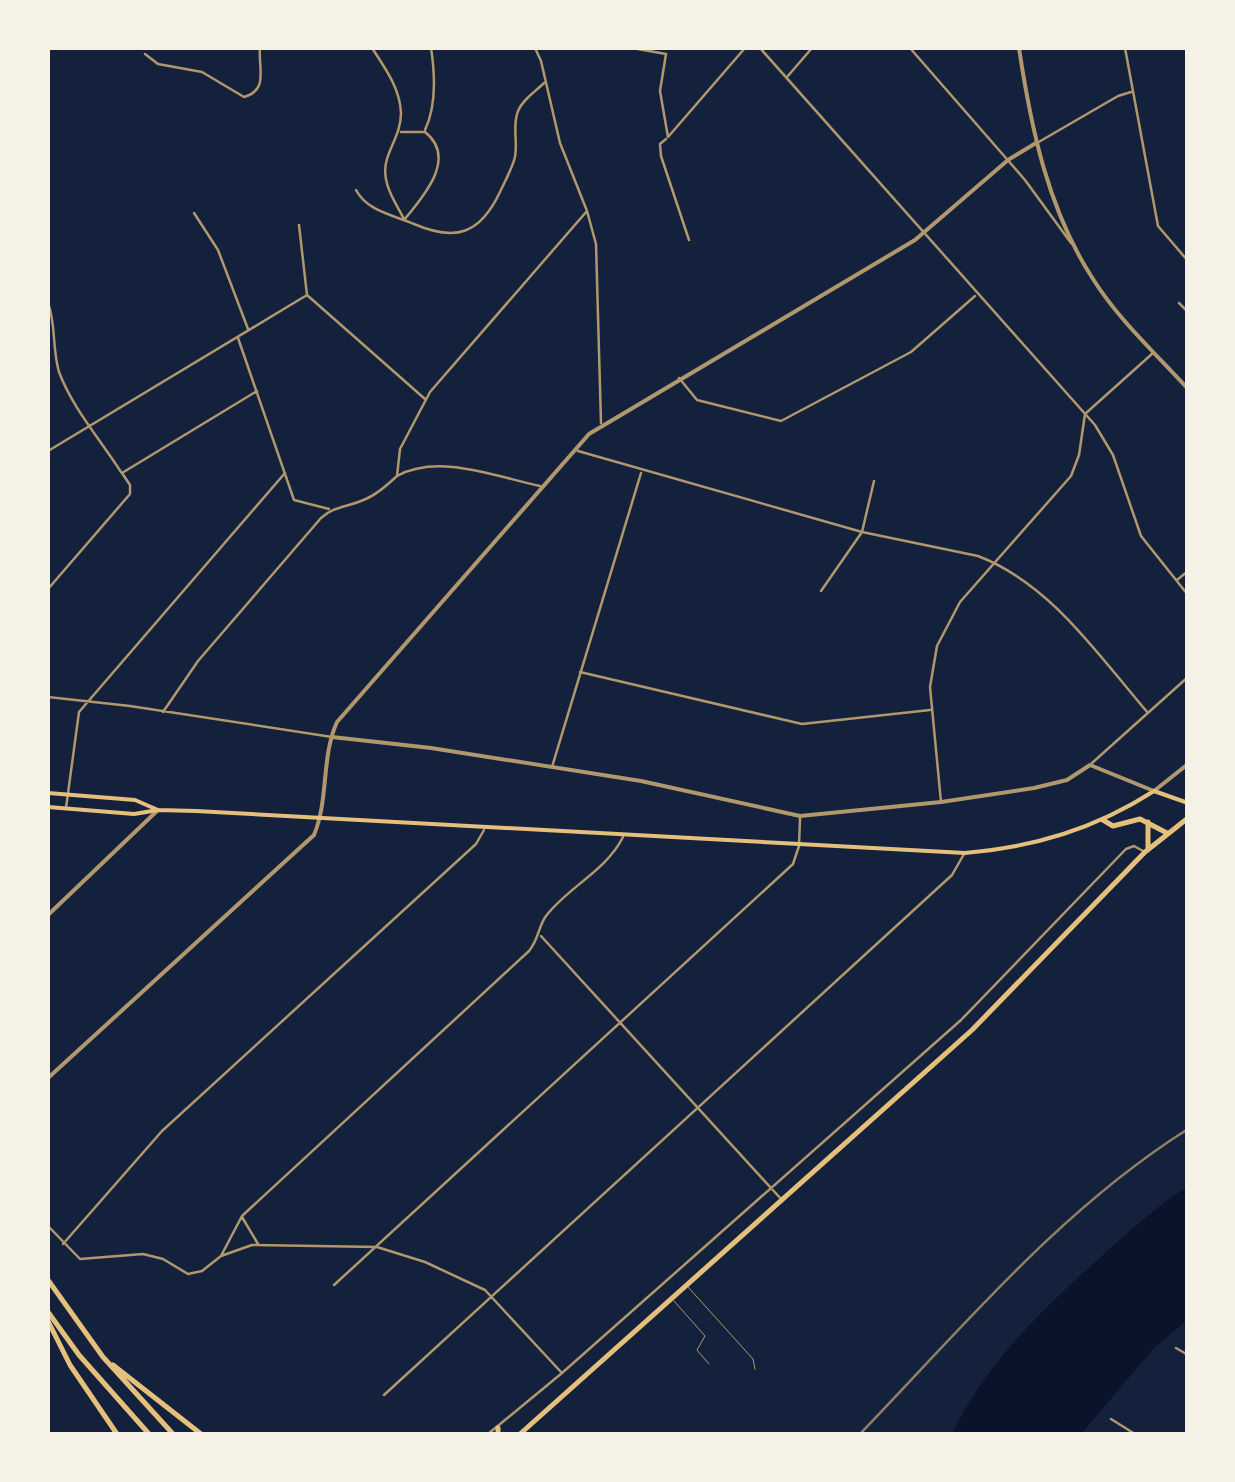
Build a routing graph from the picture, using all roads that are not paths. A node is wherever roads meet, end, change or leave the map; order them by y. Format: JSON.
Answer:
{"nodes":[{"id":1,"x":260,"y":48,"type":"edge"},
{"id":2,"x":372,"y":48,"type":"edge"},
{"id":3,"x":432,"y":48,"type":"edge"},
{"id":4,"x":535,"y":48,"type":"edge"},
{"id":5,"x":632,"y":48,"type":"edge"},
{"id":6,"x":669,"y":48,"type":"edge"},
{"id":7,"x":745,"y":48,"type":"edge"},
{"id":8,"x":760,"y":48,"type":"edge"},
{"id":9,"x":812,"y":48,"type":"edge"},
{"id":10,"x":910,"y":48,"type":"edge"},
{"id":11,"x":1018,"y":48,"type":"edge"},
{"id":12,"x":1125,"y":48,"type":"edge"},
{"id":13,"x":145,"y":54,"type":"dead end"},
{"id":14,"x":666,"y":54,"type":"junction"},
{"id":15,"x":786,"y":77,"type":"junction"},
{"id":16,"x":546,"y":82,"type":"junction"},
{"id":17,"x":1131,"y":92,"type":"junction"},
{"id":18,"x":398,"y":132,"type":"junction"},
{"id":19,"x":425,"y":132,"type":"junction"},
{"id":20,"x":668,"y":138,"type":"junction"},
{"id":21,"x":1036,"y":143,"type":"junction"},
{"id":22,"x":1008,"y":160,"type":"junction"},
{"id":23,"x":356,"y":190,"type":"dead end"},
{"id":24,"x":587,"y":211,"type":"junction"},
{"id":25,"x":194,"y":213,"type":"dead end"},
{"id":26,"x":404,"y":220,"type":"junction"},
{"id":27,"x":299,"y":226,"type":"dead end"},
{"id":28,"x":924,"y":234,"type":"junction"},
{"id":29,"x":690,"y":240,"type":"dead end"},
{"id":30,"x":1073,"y":245,"type":"junction"},
{"id":31,"x":1188,"y":262,"type":"edge"},
{"id":32,"x":976,"y":295,"type":"junction"},
{"id":33,"x":307,"y":296,"type":"junction"},
{"id":34,"x":48,"y":302,"type":"edge"},
{"id":35,"x":1179,"y":304,"type":"dead end"},
{"id":36,"x":1188,"y":312,"type":"edge"},
{"id":37,"x":248,"y":331,"type":"junction"},
{"id":38,"x":238,"y":337,"type":"junction"},
{"id":39,"x":1154,"y":352,"type":"junction"},
{"id":40,"x":679,"y":378,"type":"junction"},
{"id":41,"x":1188,"y":390,"type":"edge"},
{"id":42,"x":257,"y":391,"type":"junction"},
{"id":43,"x":426,"y":400,"type":"junction"},
{"id":44,"x":1085,"y":414,"type":"junction"},
{"id":45,"x":602,"y":424,"type":"junction"},
{"id":46,"x":91,"y":426,"type":"junction"},
{"id":47,"x":575,"y":450,"type":"junction"},
{"id":48,"x":48,"y":452,"type":"edge"},
{"id":49,"x":641,"y":472,"type":"junction"},
{"id":50,"x":122,"y":473,"type":"junction"},
{"id":51,"x":285,"y":473,"type":"junction"},
{"id":52,"x":397,"y":476,"type":"junction"},
{"id":53,"x":874,"y":481,"type":"dead end"},
{"id":54,"x":542,"y":486,"type":"junction"},
{"id":55,"x":330,"y":510,"type":"junction"},
{"id":56,"x":862,"y":532,"type":"junction"},
{"id":57,"x":996,"y":563,"type":"junction"},
{"id":58,"x":1188,"y":571,"type":"edge"},
{"id":59,"x":1176,"y":582,"type":"junction"},
{"id":60,"x":48,"y":589,"type":"edge"},
{"id":61,"x":821,"y":590,"type":"dead end"},
{"id":62,"x":1188,"y":595,"type":"edge"},
{"id":63,"x":580,"y":672,"type":"junction"},
{"id":64,"x":1188,"y":677,"type":"edge"},
{"id":65,"x":48,"y":697,"type":"edge"},
{"id":66,"x":88,"y":702,"type":"junction"},
{"id":67,"x":932,"y":710,"type":"junction"},
{"id":68,"x":163,"y":712,"type":"junction"},
{"id":69,"x":1148,"y":712,"type":"junction"},
{"id":70,"x":332,"y":737,"type":"junction"},
{"id":71,"x":1090,"y":764,"type":"junction"},
{"id":72,"x":1188,"y":764,"type":"edge"},
{"id":73,"x":552,"y":767,"type":"junction"},
{"id":74,"x":1154,"y":791,"type":"junction"},
{"id":75,"x":48,"y":793,"type":"edge"},
{"id":76,"x":68,"y":795,"type":"junction"},
{"id":77,"x":941,"y":802,"type":"junction"},
{"id":78,"x":1188,"y":802,"type":"edge"},
{"id":79,"x":48,"y":808,"type":"edge"},
{"id":80,"x":66,"y":810,"type":"junction"},
{"id":81,"x":158,"y":810,"type":"junction"},
{"id":82,"x":800,"y":816,"type":"junction"},
{"id":83,"x":321,"y":818,"type":"junction"},
{"id":84,"x":1188,"y":818,"type":"edge"},
{"id":85,"x":1103,"y":820,"type":"junction"},
{"id":86,"x":1148,"y":822,"type":"junction"},
{"id":87,"x":484,"y":828,"type":"junction"},
{"id":88,"x":1167,"y":833,"type":"junction"},
{"id":89,"x":624,"y":836,"type":"junction"},
{"id":90,"x":799,"y":846,"type":"junction"},
{"id":91,"x":1146,"y":850,"type":"junction"},
{"id":92,"x":965,"y":853,"type":"junction"},
{"id":93,"x":48,"y":915,"type":"edge"},
{"id":94,"x":541,"y":936,"type":"junction"},
{"id":95,"x":621,"y":1022,"type":"junction"},
{"id":96,"x":48,"y":1078,"type":"edge"},
{"id":97,"x":699,"y":1106,"type":"junction"},
{"id":98,"x":773,"y":1188,"type":"junction"},
{"id":99,"x":784,"y":1201,"type":"junction"},
{"id":100,"x":242,"y":1216,"type":"junction"},
{"id":101,"x":48,"y":1226,"type":"edge"},
{"id":102,"x":63,"y":1244,"type":"junction"},
{"id":103,"x":259,"y":1245,"type":"junction"},
{"id":104,"x":376,"y":1247,"type":"junction"},
{"id":105,"x":222,"y":1256,"type":"junction"},
{"id":106,"x":48,"y":1280,"type":"edge"},
{"id":107,"x":334,"y":1284,"type":"dead end"},
{"id":108,"x":687,"y":1286,"type":"junction"},
{"id":109,"x":492,"y":1295,"type":"junction"},
{"id":110,"x":672,"y":1299,"type":"junction"},
{"id":111,"x":48,"y":1312,"type":"edge"},
{"id":112,"x":48,"y":1321,"type":"edge"},
{"id":113,"x":1176,"y":1348,"type":"dead end"},
{"id":114,"x":1188,"y":1355,"type":"edge"},
{"id":115,"x":103,"y":1357,"type":"junction"},
{"id":116,"x":709,"y":1364,"type":"dead end"},
{"id":117,"x":755,"y":1369,"type":"dead end"},
{"id":118,"x":562,"y":1373,"type":"junction"},
{"id":119,"x":384,"y":1395,"type":"dead end"},
{"id":120,"x":1111,"y":1419,"type":"dead end"},
{"id":121,"x":498,"y":1431,"type":"edge"},
{"id":122,"x":146,"y":1432,"type":"edge"},
{"id":123,"x":117,"y":1434,"type":"edge"},
{"id":124,"x":173,"y":1434,"type":"edge"},
{"id":125,"x":201,"y":1434,"type":"edge"},
{"id":126,"x":488,"y":1434,"type":"edge"},
{"id":127,"x":520,"y":1434,"type":"edge"},
{"id":128,"x":1135,"y":1434,"type":"edge"}],
"edges":[{"from":1,"to":13,"type":"street"},
{"from":2,"to":18,"type":"street"},
{"from":3,"to":19,"type":"street"},
{"from":4,"to":16,"type":"street"},
{"from":5,"to":14,"type":"street"},
{"from":6,"to":14,"type":"street"},
{"from":7,"to":20,"type":"street"},
{"from":8,"to":15,"type":"street"},
{"from":9,"to":15,"type":"street"},
{"from":10,"to":22,"type":"street"},
{"from":11,"to":21,"type":"street"},
{"from":12,"to":17,"type":"street"},
{"from":14,"to":20,"type":"street"},
{"from":15,"to":28,"type":"street"},
{"from":16,"to":24,"type":"street"},
{"from":16,"to":26,"type":"street"},
{"from":17,"to":21,"type":"street"},
{"from":17,"to":31,"type":"street"},
{"from":18,"to":19,"type":"street"},
{"from":18,"to":26,"type":"street"},
{"from":19,"to":26,"type":"street"},
{"from":20,"to":29,"type":"street"},
{"from":21,"to":22,"type":"street"},
{"from":21,"to":30,"type":"street"},
{"from":22,"to":28,"type":"street"},
{"from":22,"to":30,"type":"street"},
{"from":23,"to":26,"type":"street"},
{"from":24,"to":43,"type":"street"},
{"from":24,"to":45,"type":"street"},
{"from":25,"to":37,"type":"street"},
{"from":27,"to":33,"type":"street"},
{"from":28,"to":32,"type":"street"},
{"from":28,"to":40,"type":"street"},
{"from":30,"to":39,"type":"street"},
{"from":32,"to":40,"type":"street"},
{"from":32,"to":44,"type":"street"},
{"from":33,"to":37,"type":"street"},
{"from":33,"to":43,"type":"street"},
{"from":34,"to":46,"type":"street"},
{"from":35,"to":36,"type":"street"},
{"from":37,"to":38,"type":"street"},
{"from":38,"to":42,"type":"street"},
{"from":38,"to":46,"type":"street"},
{"from":39,"to":41,"type":"street"},
{"from":39,"to":44,"type":"street"},
{"from":40,"to":45,"type":"street"},
{"from":42,"to":50,"type":"street"},
{"from":42,"to":51,"type":"street"},
{"from":43,"to":52,"type":"street"},
{"from":44,"to":57,"type":"street"},
{"from":44,"to":59,"type":"street"},
{"from":45,"to":47,"type":"street"},
{"from":46,"to":48,"type":"street"},
{"from":46,"to":50,"type":"street"},
{"from":47,"to":49,"type":"street"},
{"from":47,"to":54,"type":"street"},
{"from":49,"to":56,"type":"street"},
{"from":49,"to":63,"type":"street"},
{"from":50,"to":60,"type":"street"},
{"from":51,"to":55,"type":"street"},
{"from":51,"to":66,"type":"street"},
{"from":52,"to":54,"type":"street"},
{"from":52,"to":55,"type":"street"},
{"from":53,"to":56,"type":"street"},
{"from":54,"to":70,"type":"street"},
{"from":55,"to":68,"type":"street"},
{"from":56,"to":57,"type":"street"},
{"from":56,"to":61,"type":"street"},
{"from":57,"to":67,"type":"street"},
{"from":57,"to":69,"type":"street"},
{"from":58,"to":59,"type":"street"},
{"from":59,"to":62,"type":"street"},
{"from":63,"to":67,"type":"street"},
{"from":63,"to":73,"type":"street"},
{"from":64,"to":69,"type":"street"},
{"from":65,"to":66,"type":"street"},
{"from":66,"to":68,"type":"street"},
{"from":66,"to":76,"type":"street"},
{"from":67,"to":77,"type":"street"},
{"from":68,"to":70,"type":"street"},
{"from":69,"to":71,"type":"street"},
{"from":70,"to":73,"type":"street"},
{"from":70,"to":83,"type":"street"},
{"from":71,"to":74,"type":"street"},
{"from":71,"to":77,"type":"street"},
{"from":72,"to":74,"type":"street"},
{"from":73,"to":82,"type":"street"},
{"from":74,"to":78,"type":"main road"},
{"from":74,"to":85,"type":"main road"},
{"from":75,"to":76,"type":"main road"},
{"from":76,"to":80,"type":"street"},
{"from":76,"to":81,"type":"main road"},
{"from":77,"to":82,"type":"street"},
{"from":79,"to":80,"type":"main road"},
{"from":80,"to":81,"type":"main road"},
{"from":81,"to":83,"type":"main road"},
{"from":81,"to":93,"type":"street"},
{"from":82,"to":90,"type":"street"},
{"from":83,"to":87,"type":"main road"},
{"from":83,"to":96,"type":"street"},
{"from":84,"to":88,"type":"main road"},
{"from":85,"to":86,"type":"main road"},
{"from":85,"to":92,"type":"main road"},
{"from":86,"to":88,"type":"main road"},
{"from":86,"to":91,"type":"main road"},
{"from":87,"to":89,"type":"main road"},
{"from":87,"to":102,"type":"street"},
{"from":88,"to":91,"type":"main road"},
{"from":89,"to":90,"type":"main road"},
{"from":89,"to":94,"type":"street"},
{"from":90,"to":92,"type":"main road"},
{"from":90,"to":95,"type":"street"},
{"from":91,"to":98,"type":"street"},
{"from":91,"to":99,"type":"main road"},
{"from":92,"to":97,"type":"street"},
{"from":94,"to":95,"type":"street"},
{"from":94,"to":100,"type":"street"},
{"from":95,"to":97,"type":"street"},
{"from":95,"to":104,"type":"street"},
{"from":97,"to":98,"type":"street"},
{"from":97,"to":109,"type":"street"},
{"from":98,"to":99,"type":"street"},
{"from":98,"to":118,"type":"street"},
{"from":99,"to":108,"type":"main road"},
{"from":100,"to":103,"type":"street"},
{"from":100,"to":105,"type":"street"},
{"from":101,"to":102,"type":"street"},
{"from":102,"to":105,"type":"street"},
{"from":103,"to":104,"type":"street"},
{"from":103,"to":105,"type":"street"},
{"from":104,"to":107,"type":"street"},
{"from":104,"to":109,"type":"street"},
{"from":106,"to":115,"type":"main road"},
{"from":108,"to":110,"type":"main road"},
{"from":108,"to":117,"type":"lane"},
{"from":109,"to":118,"type":"street"},
{"from":109,"to":119,"type":"street"},
{"from":110,"to":116,"type":"lane"},
{"from":110,"to":127,"type":"main road"},
{"from":111,"to":122,"type":"main road"},
{"from":112,"to":123,"type":"main road"},
{"from":113,"to":114,"type":"street"},
{"from":115,"to":124,"type":"main road"},
{"from":115,"to":125,"type":"main road"},
{"from":118,"to":121,"type":"street"},
{"from":120,"to":128,"type":"street"},
{"from":121,"to":126,"type":"street"}]}
